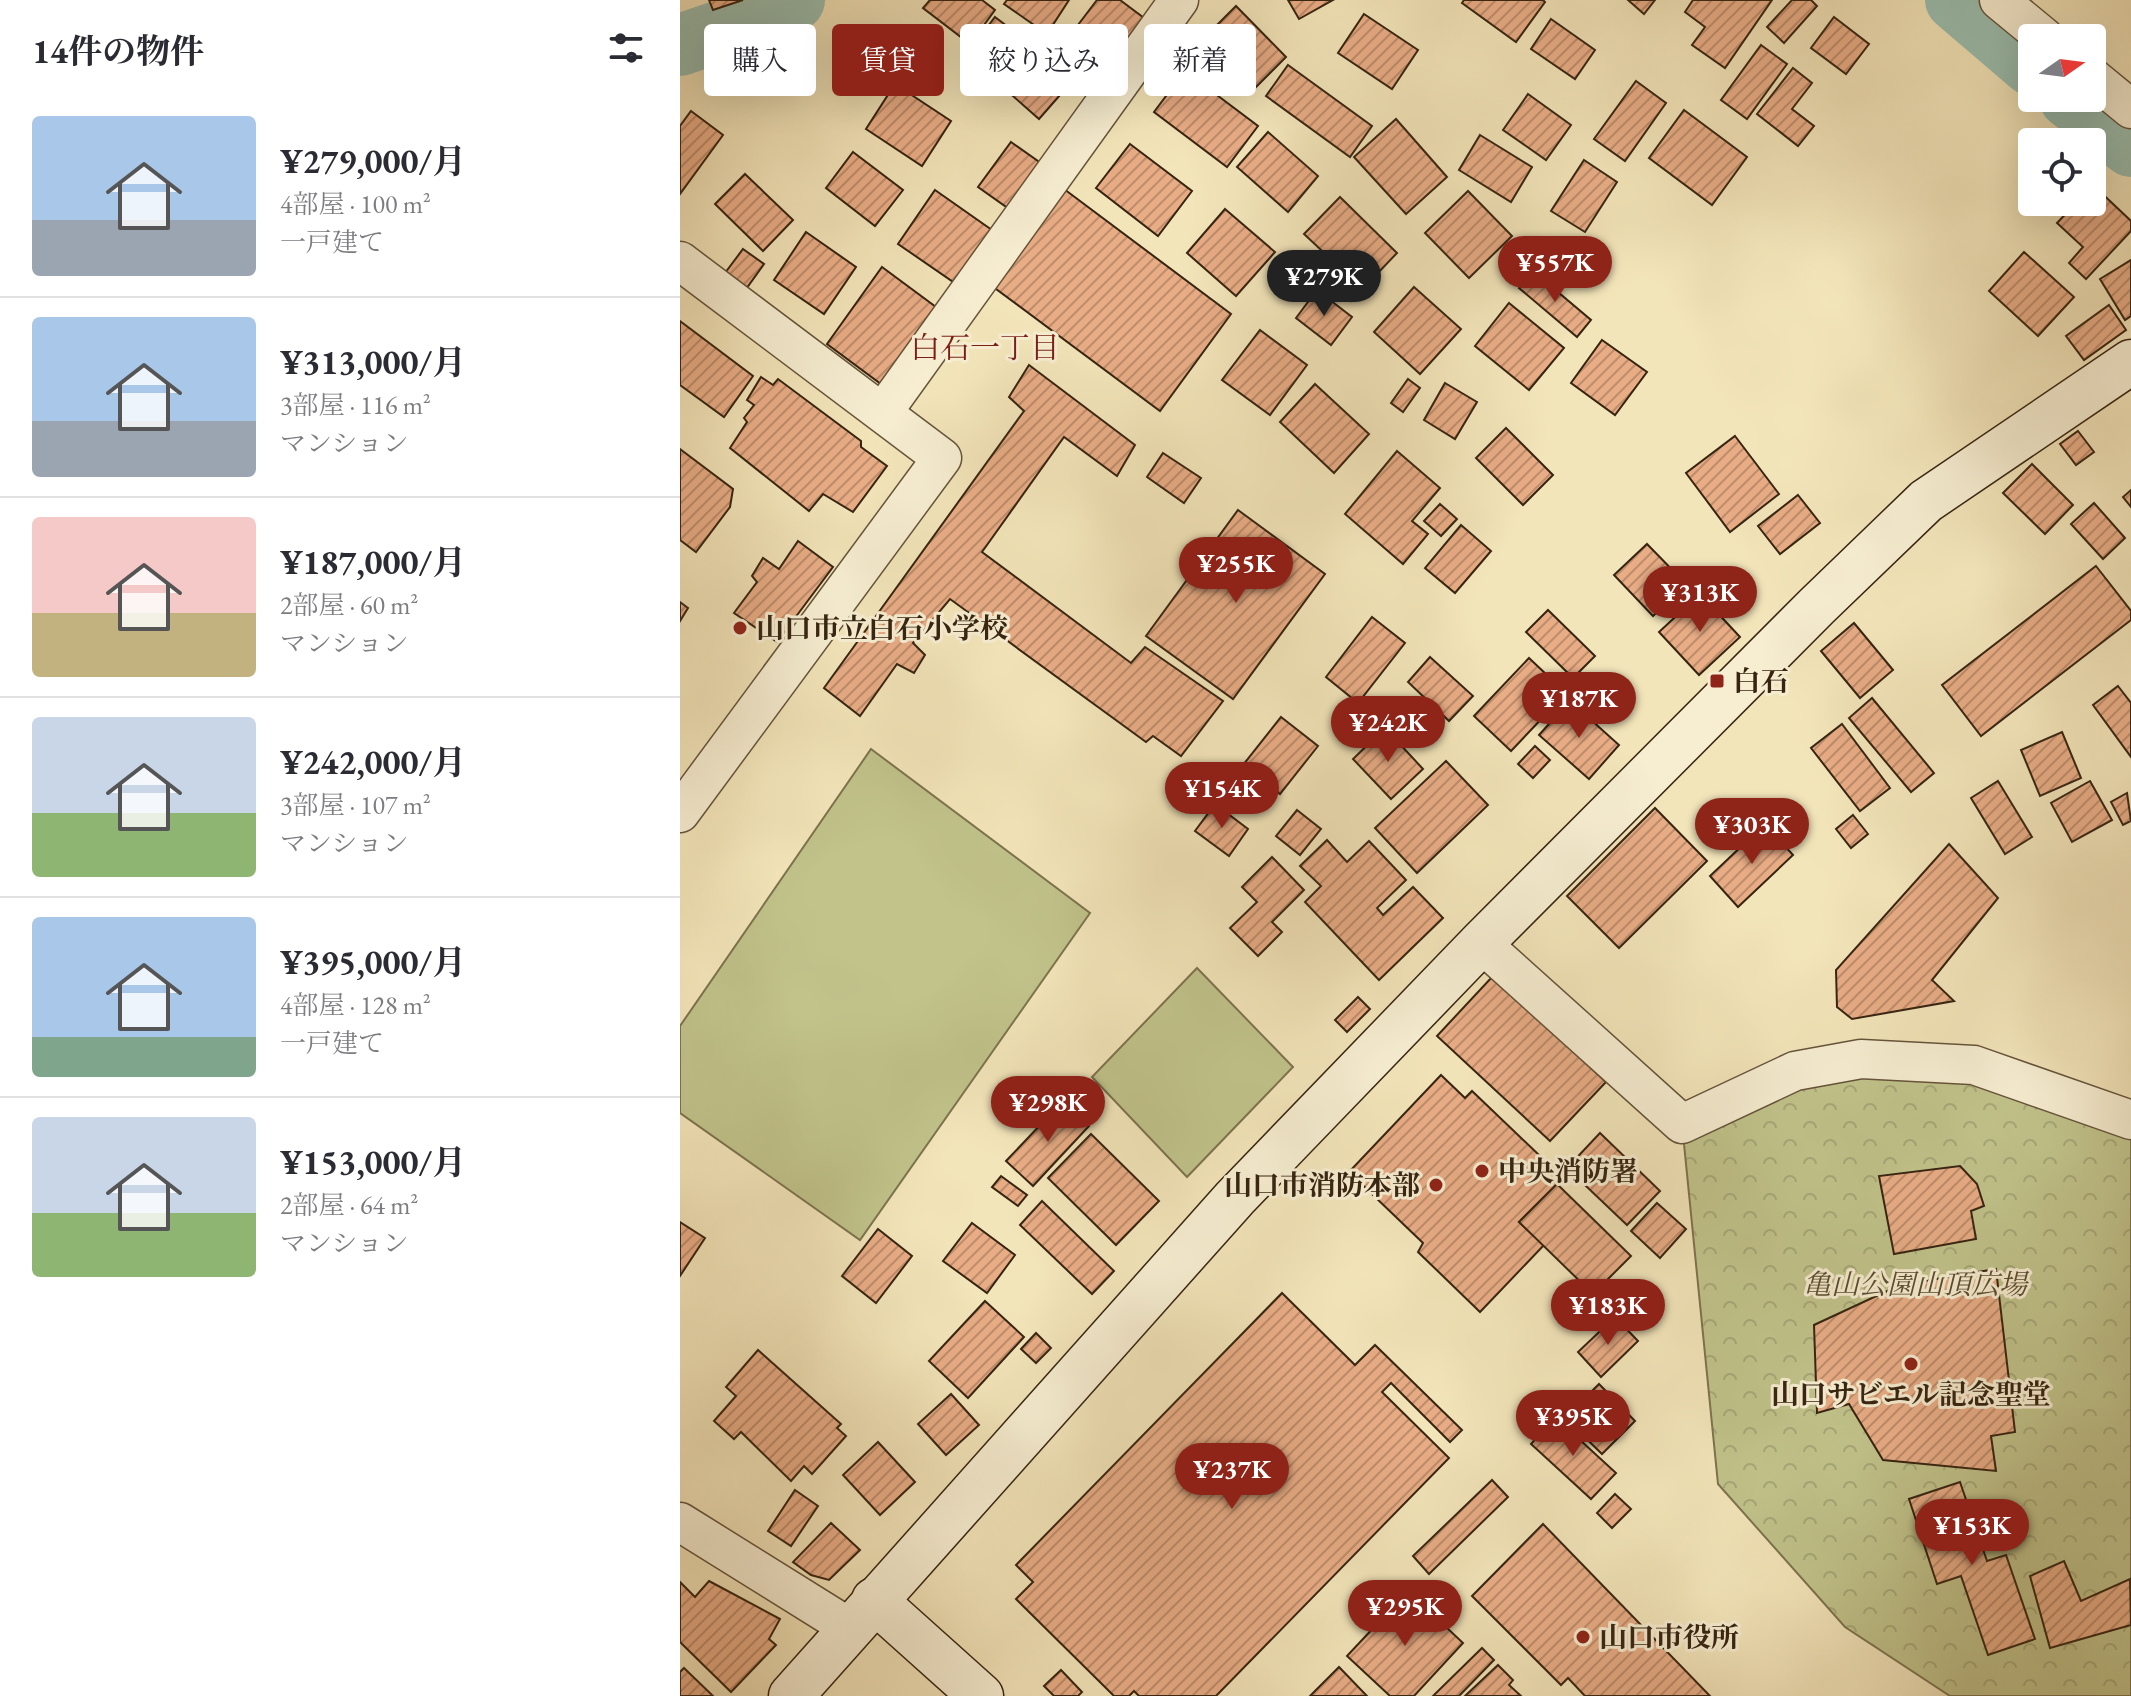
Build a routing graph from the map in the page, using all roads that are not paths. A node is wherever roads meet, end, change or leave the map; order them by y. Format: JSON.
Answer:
{"nodes":[{"id":1,"x":1179,"y":0,"type":"edge"},
{"id":2,"x":1999,"y":0,"type":"edge"},
{"id":3,"x":2028,"y":24,"type":"edge"},
{"id":4,"x":2106,"y":88,"type":"edge"},
{"id":5,"x":2131,"y":109,"type":"edge"},
{"id":6,"x":680,"y":261,"type":"edge"},
{"id":7,"x":2131,"y":362,"type":"edge"},
{"id":8,"x":883,"y":412,"type":"junction"},
{"id":9,"x":680,"y":813,"type":"edge"},
{"id":10,"x":1481,"y":943,"type":"junction"},
{"id":11,"x":2131,"y":1120,"type":"edge"},
{"id":12,"x":680,"y":1522,"type":"edge"},
{"id":13,"x":862,"y":1614,"type":"junction"},
{"id":14,"x":791,"y":1696,"type":"edge"},
{"id":15,"x":981,"y":1696,"type":"edge"}],
"edges":[{"from":1,"to":8,"type":"street"},
{"from":2,"to":3,"type":"street"},
{"from":4,"to":5,"type":"street"},
{"from":6,"to":8,"type":"street"},
{"from":7,"to":10,"type":"street"},
{"from":8,"to":9,"type":"street"},
{"from":10,"to":11,"type":"street"},
{"from":10,"to":13,"type":"street"},
{"from":12,"to":13,"type":"street"},
{"from":13,"to":14,"type":"street"},
{"from":13,"to":15,"type":"street"}]}
